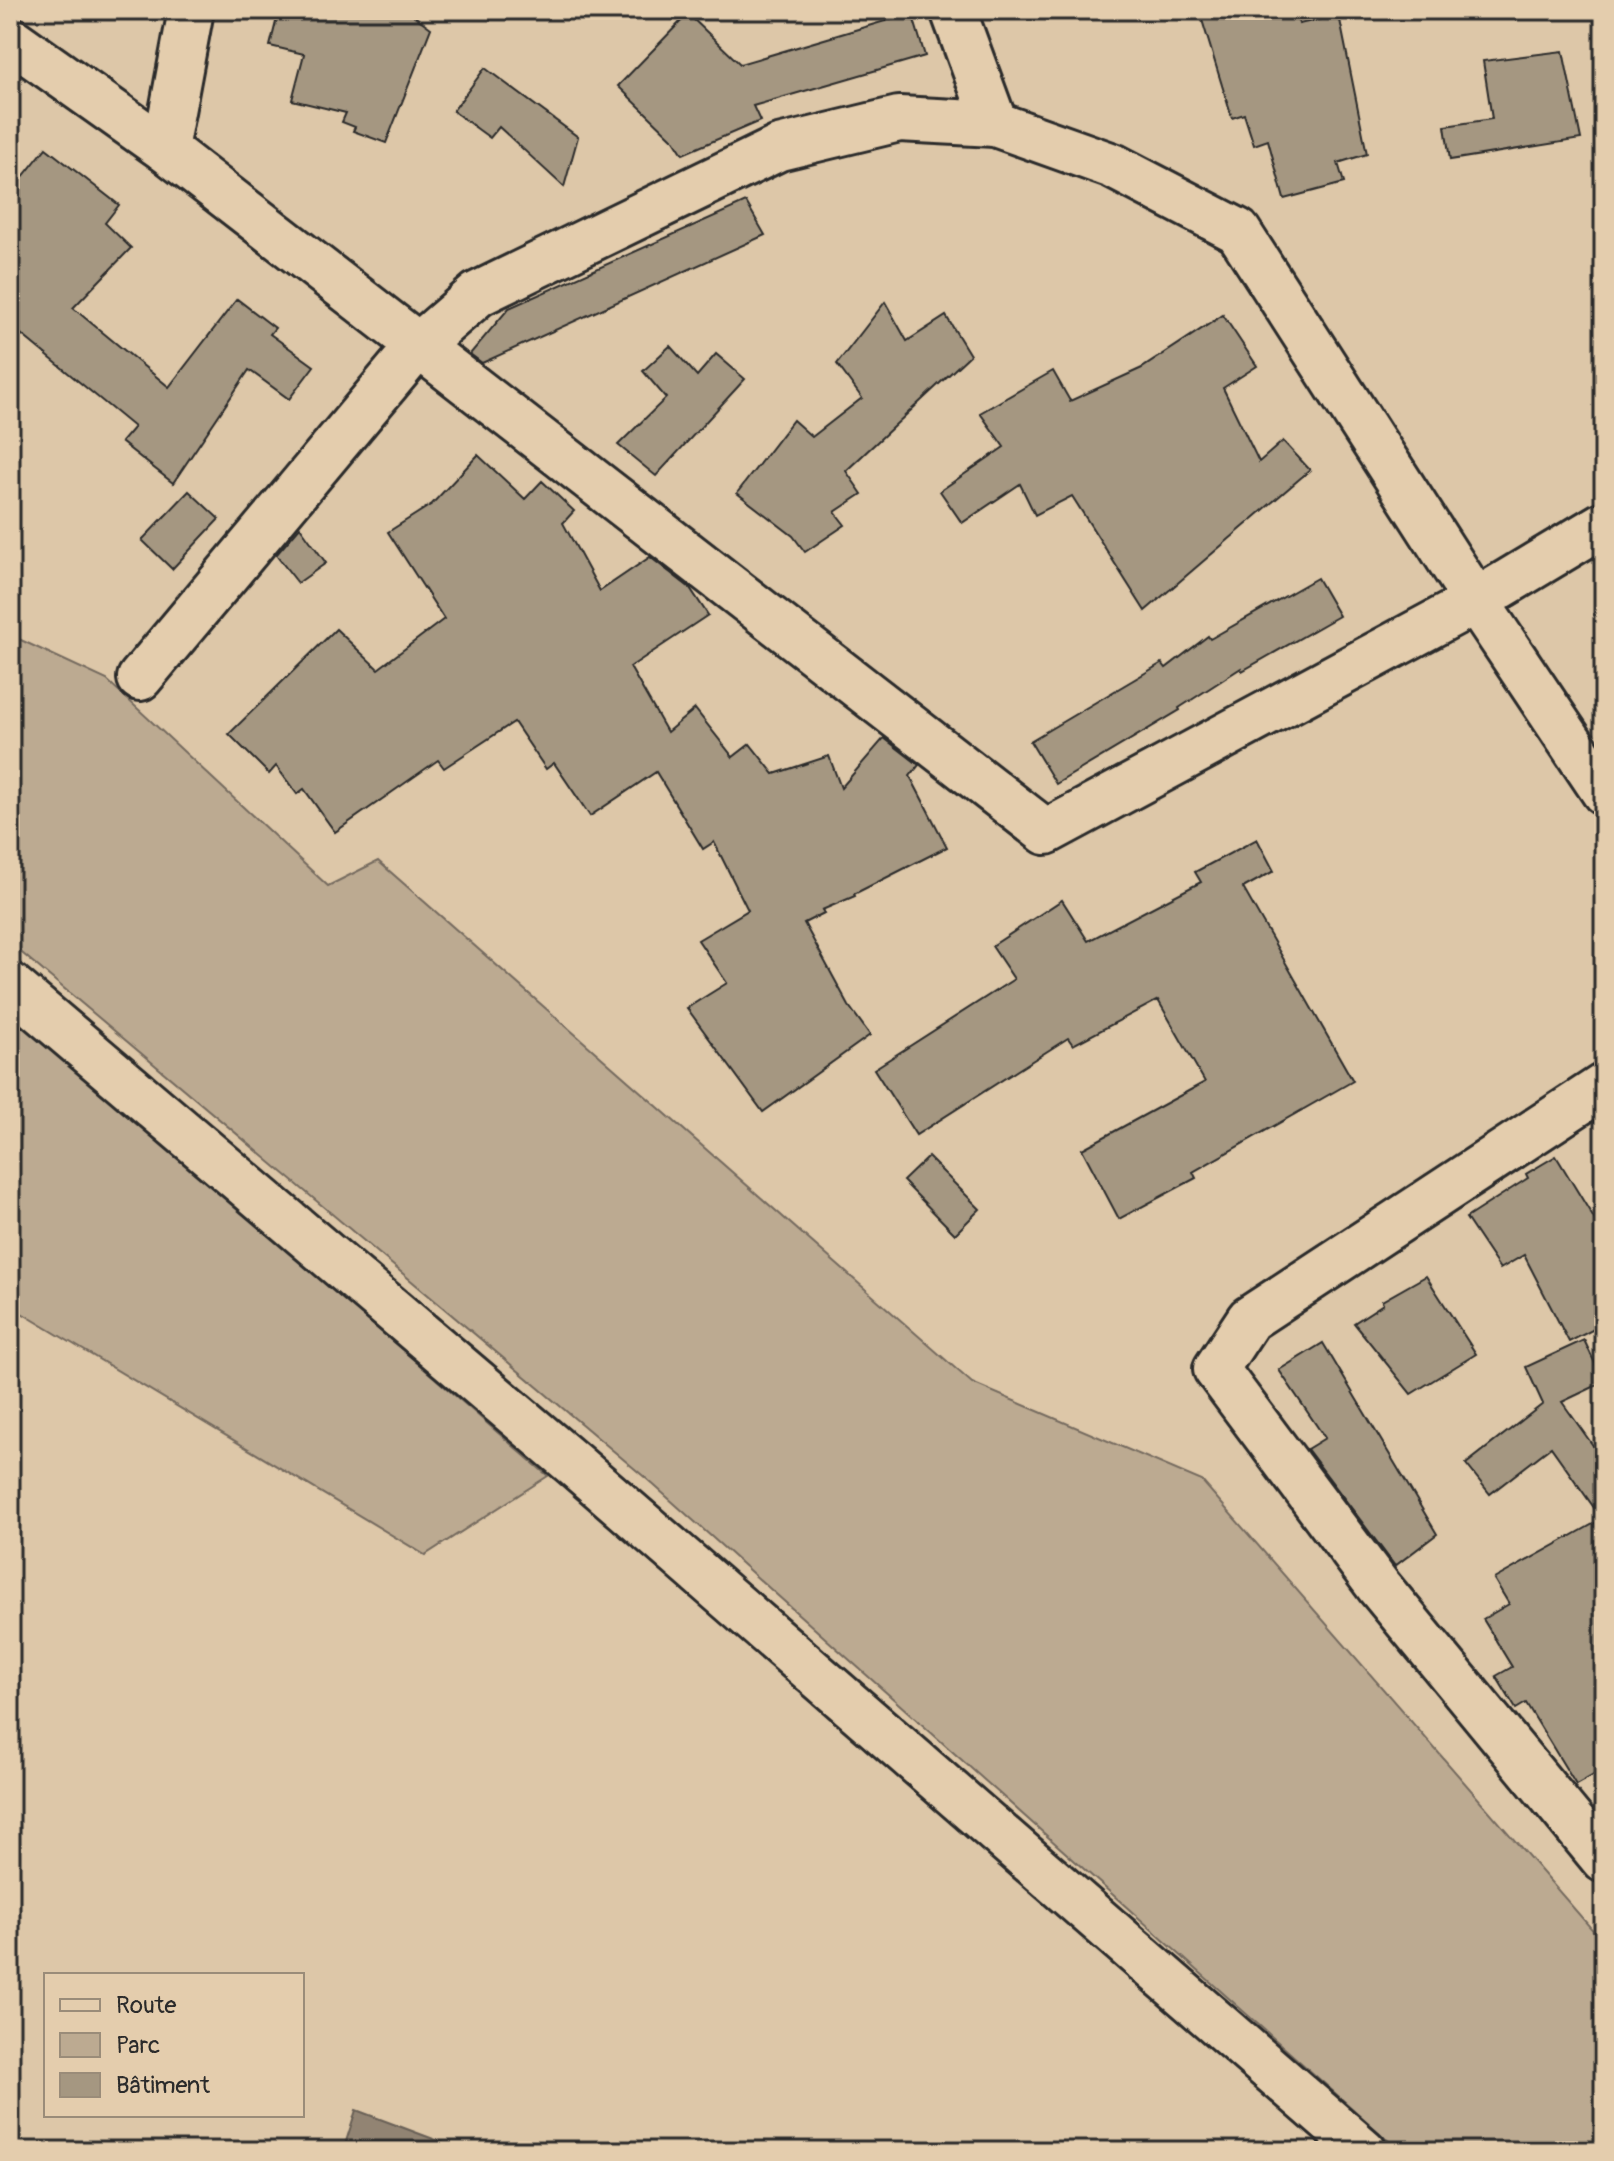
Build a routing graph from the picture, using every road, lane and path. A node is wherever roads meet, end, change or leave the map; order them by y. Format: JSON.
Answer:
{"nodes":[{"id":1,"x":191,"y":10,"type":"edge"},
{"id":2,"x":953,"y":10,"type":"edge"},
{"id":3,"x":10,"y":39,"type":"edge"},
{"id":4,"x":995,"y":124,"type":"junction"},
{"id":5,"x":165,"y":149,"type":"junction"},
{"id":6,"x":418,"y":346,"type":"junction"},
{"id":7,"x":1604,"y":524,"type":"edge"},
{"id":8,"x":1476,"y":601,"type":"junction"},
{"id":9,"x":140,"y":678,"type":"dead end"},
{"id":10,"x":1604,"y":792,"type":"edge"},
{"id":11,"x":10,"y":985,"type":"edge"},
{"id":12,"x":1604,"y":1086,"type":"edge"},
{"id":13,"x":1604,"y":1860,"type":"edge"},
{"id":14,"x":1364,"y":2151,"type":"edge"}],
"edges":[{"from":1,"to":5,"type":"street"},
{"from":2,"to":4,"type":"street"},
{"from":3,"to":5,"type":"street"},
{"from":4,"to":6,"type":"street"},
{"from":4,"to":8,"type":"street"},
{"from":5,"to":6,"type":"street"},
{"from":6,"to":8,"type":"street"},
{"from":6,"to":9,"type":"street"},
{"from":7,"to":8,"type":"street"},
{"from":8,"to":10,"type":"street"},
{"from":11,"to":14,"type":"street"},
{"from":12,"to":13,"type":"street"}]}
